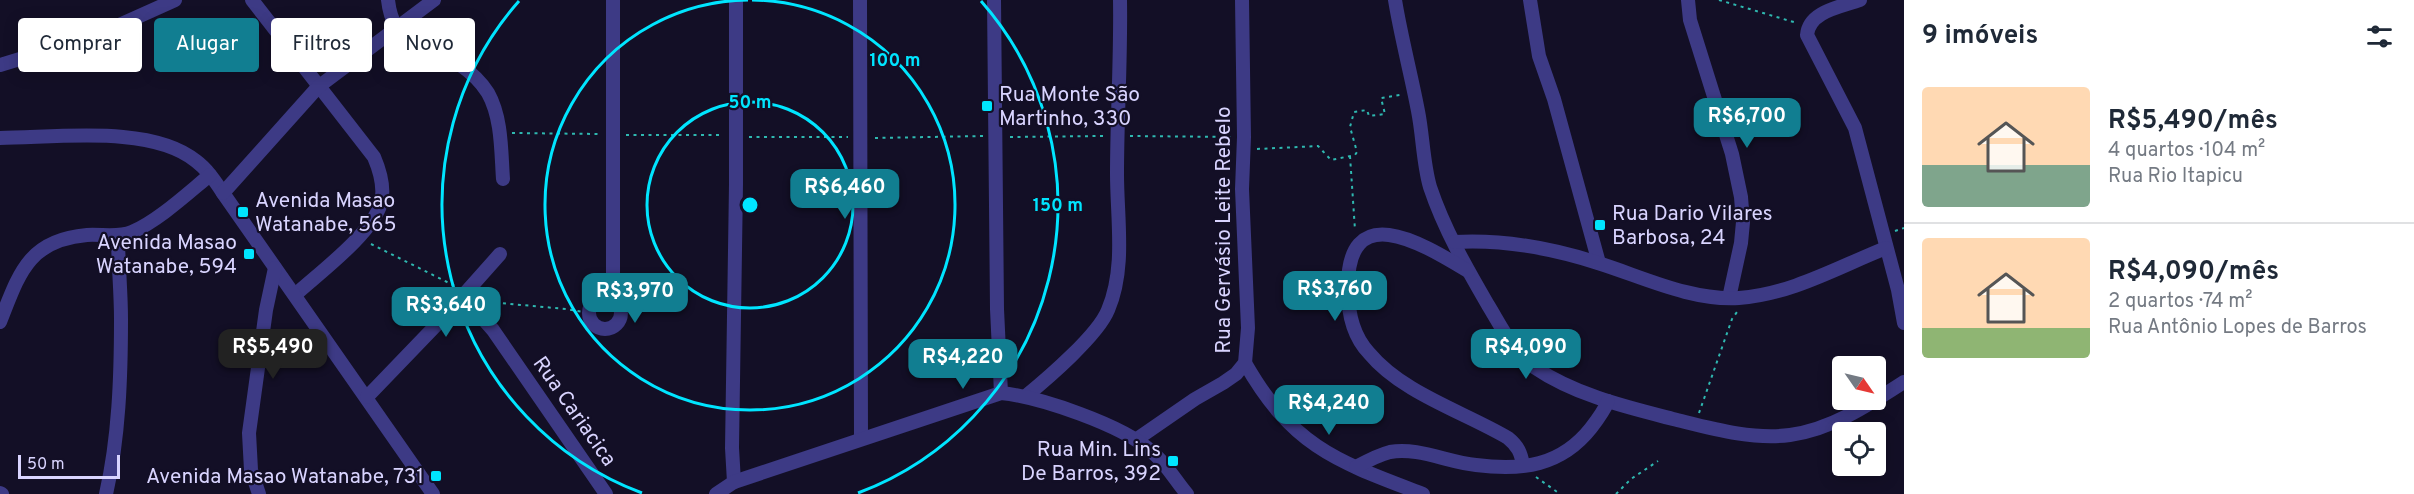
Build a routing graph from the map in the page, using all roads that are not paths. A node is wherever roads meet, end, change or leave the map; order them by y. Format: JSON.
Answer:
{"nodes":[{"id":1,"x":175,"y":0,"type":"edge"},
{"id":2,"x":252,"y":0,"type":"edge"},
{"id":3,"x":388,"y":0,"type":"edge"},
{"id":4,"x":434,"y":0,"type":"edge"},
{"id":5,"x":613,"y":0,"type":"edge"},
{"id":6,"x":736,"y":0,"type":"edge"},
{"id":7,"x":860,"y":0,"type":"edge"},
{"id":8,"x":994,"y":0,"type":"edge"},
{"id":9,"x":1120,"y":0,"type":"edge"},
{"id":10,"x":1242,"y":0,"type":"edge"},
{"id":11,"x":1395,"y":0,"type":"edge"},
{"id":12,"x":1530,"y":0,"type":"edge"},
{"id":13,"x":1688,"y":0,"type":"edge"},
{"id":14,"x":1860,"y":0,"type":"edge"},
{"id":15,"x":393,"y":18,"type":"edge"},
{"id":16,"x":409,"y":18,"type":"edge"},
{"id":17,"x":384,"y":37,"type":"edge"},
{"id":18,"x":0,"y":64,"type":"edge"},
{"id":19,"x":467,"y":72,"type":"edge"},
{"id":20,"x":318,"y":87,"type":"junction"},
{"id":21,"x":0,"y":138,"type":"edge"},
{"id":22,"x":210,"y":175,"type":"junction"},
{"id":23,"x":503,"y":179,"type":"dead end"},
{"id":24,"x":223,"y":193,"type":"junction"},
{"id":25,"x":118,"y":236,"type":"junction"},
{"id":26,"x":1454,"y":242,"type":"junction"},
{"id":27,"x":1886,"y":248,"type":"junction"},
{"id":28,"x":500,"y":254,"type":"dead end"},
{"id":29,"x":1599,"y":263,"type":"junction"},
{"id":30,"x":275,"y":268,"type":"junction"},
{"id":31,"x":1468,"y":271,"type":"junction"},
{"id":32,"x":295,"y":295,"type":"junction"},
{"id":33,"x":613,"y":298,"type":"junction"},
{"id":34,"x":1729,"y":298,"type":"junction"},
{"id":35,"x":468,"y":300,"type":"junction"},
{"id":36,"x":0,"y":322,"type":"edge"},
{"id":37,"x":1904,"y":323,"type":"edge"},
{"id":38,"x":1245,"y":363,"type":"junction"},
{"id":39,"x":1904,"y":384,"type":"edge"},
{"id":40,"x":1001,"y":393,"type":"junction"},
{"id":41,"x":1026,"y":396,"type":"junction"},
{"id":42,"x":367,"y":398,"type":"junction"},
{"id":43,"x":1608,"y":401,"type":"junction"},
{"id":44,"x":861,"y":439,"type":"junction"},
{"id":45,"x":1137,"y":439,"type":"junction"},
{"id":46,"x":1523,"y":465,"type":"junction"},
{"id":47,"x":1356,"y":467,"type":"junction"},
{"id":48,"x":734,"y":483,"type":"junction"},
{"id":49,"x":1182,"y":491,"type":"edge"},
{"id":50,"x":106,"y":494,"type":"edge"},
{"id":51,"x":259,"y":494,"type":"edge"},
{"id":52,"x":433,"y":494,"type":"edge"},
{"id":53,"x":606,"y":494,"type":"edge"},
{"id":54,"x":717,"y":494,"type":"edge"},
{"id":55,"x":1423,"y":494,"type":"edge"}],
"edges":[{"from":1,"to":18,"type":"street"},
{"from":2,"to":20,"type":"street"},
{"from":3,"to":15,"type":"street"},
{"from":4,"to":16,"type":"street"},
{"from":5,"to":33,"type":"street"},
{"from":6,"to":48,"type":"street"},
{"from":7,"to":44,"type":"street"},
{"from":8,"to":40,"type":"street"},
{"from":9,"to":41,"type":"street"},
{"from":10,"to":38,"type":"street","name":"Rua Gervásio Leite Rebelo"},
{"from":11,"to":26,"type":"street"},
{"from":12,"to":29,"type":"street"},
{"from":13,"to":34,"type":"street"},
{"from":14,"to":27,"type":"street"},
{"from":17,"to":20,"type":"street"},
{"from":19,"to":23,"type":"street"},
{"from":20,"to":24,"type":"street"},
{"from":20,"to":32,"type":"street"},
{"from":21,"to":22,"type":"street"},
{"from":22,"to":24,"type":"street"},
{"from":22,"to":25,"type":"street"},
{"from":24,"to":30,"type":"street"},
{"from":25,"to":36,"type":"street"},
{"from":25,"to":50,"type":"street"},
{"from":26,"to":29,"type":"street"},
{"from":26,"to":31,"type":"street"},
{"from":27,"to":34,"type":"street"},
{"from":27,"to":37,"type":"street"},
{"from":28,"to":35,"type":"street"},
{"from":29,"to":34,"type":"street"},
{"from":30,"to":32,"type":"street"},
{"from":30,"to":51,"type":"street"},
{"from":31,"to":43,"type":"street"},
{"from":31,"to":46,"type":"street"},
{"from":32,"to":42,"type":"street"},
{"from":33,"to":33,"type":"street"},
{"from":35,"to":42,"type":"street"},
{"from":35,"to":53,"type":"street","name":"Rua Cariacica"},
{"from":38,"to":45,"type":"street","name":"Rua Gervásio Leite Rebelo"},
{"from":38,"to":47,"type":"street"},
{"from":39,"to":43,"type":"street"},
{"from":40,"to":41,"type":"street"},
{"from":40,"to":44,"type":"street"},
{"from":41,"to":45,"type":"street"},
{"from":42,"to":52,"type":"street"},
{"from":43,"to":46,"type":"street"},
{"from":44,"to":48,"type":"street"},
{"from":45,"to":49,"type":"street"},
{"from":46,"to":47,"type":"street"},
{"from":47,"to":55,"type":"street"},
{"from":48,"to":54,"type":"street"}]}
